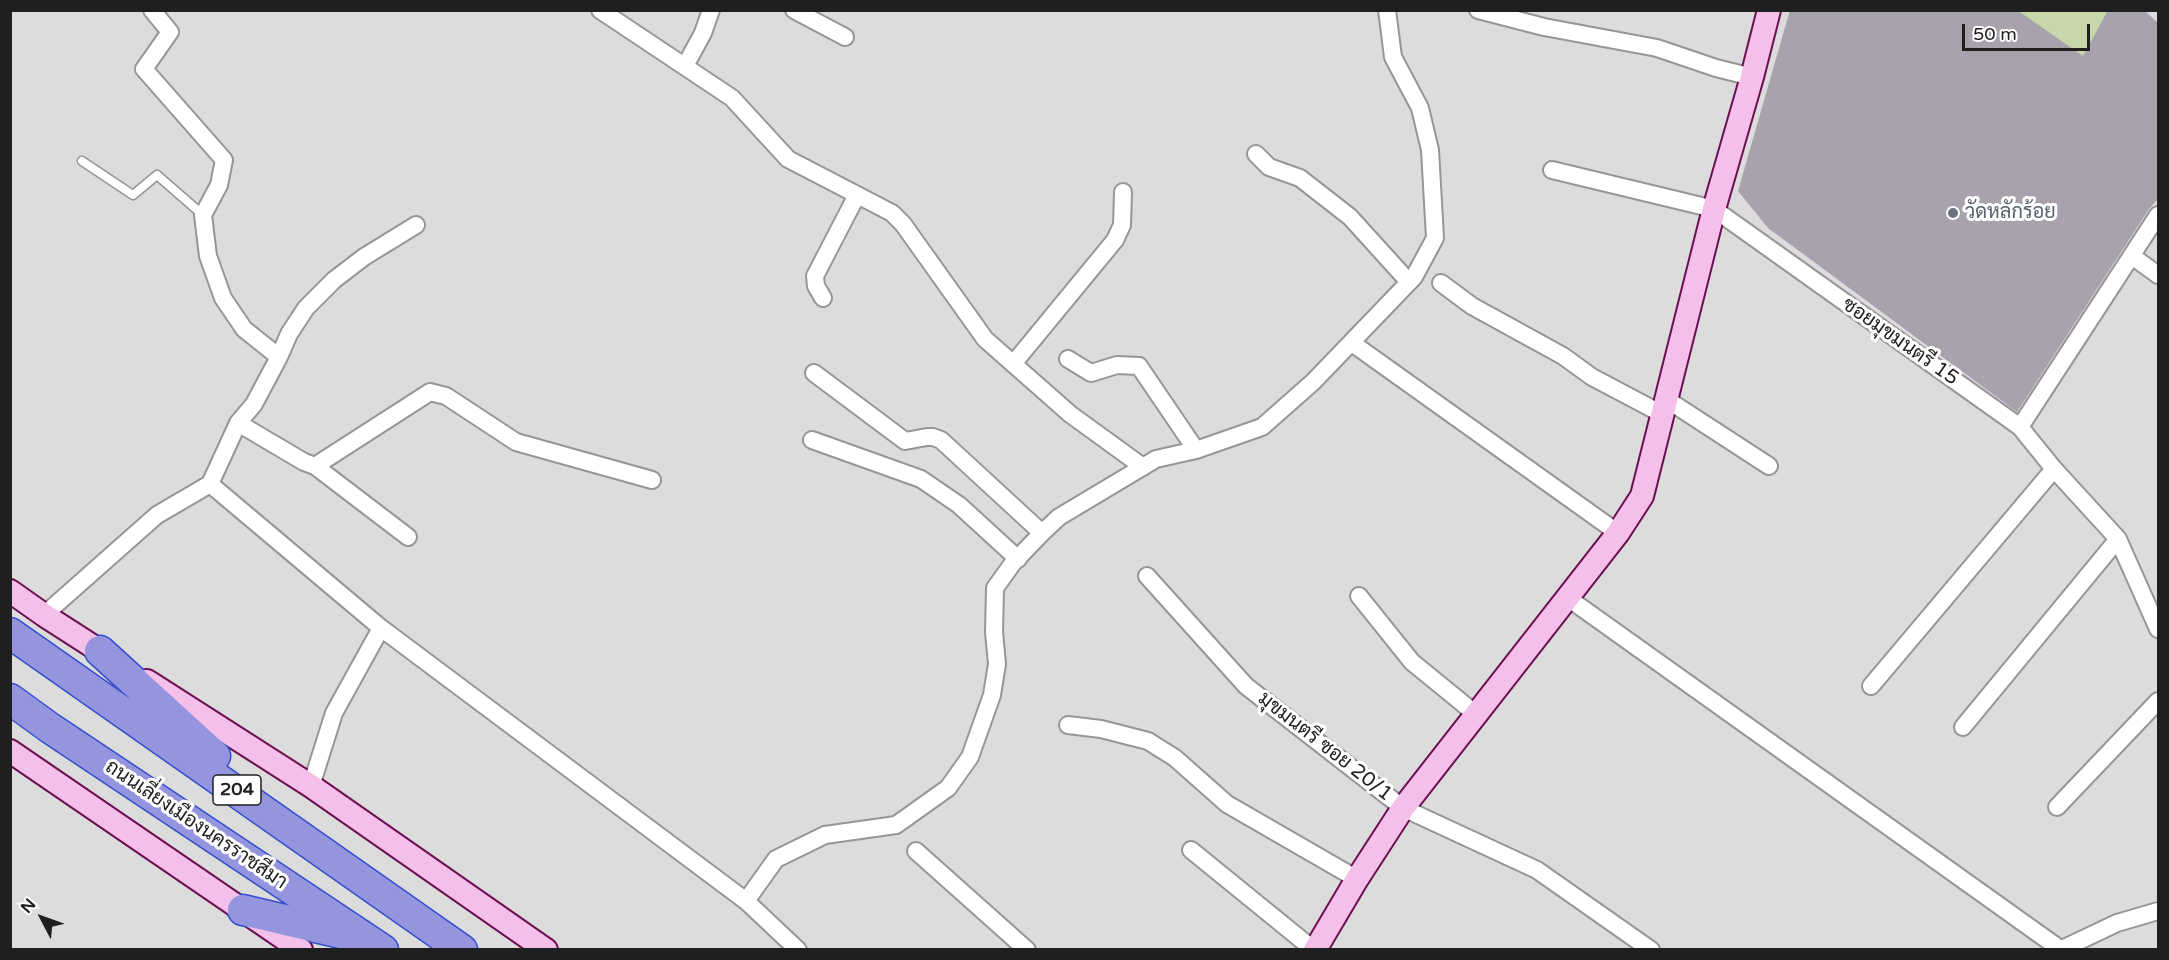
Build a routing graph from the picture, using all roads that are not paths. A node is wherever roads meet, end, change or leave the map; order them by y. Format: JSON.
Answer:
{"nodes":[{"id":1,"x":152,"y":10,"type":"edge"},
{"id":2,"x":711,"y":10,"type":"edge"},
{"id":3,"x":794,"y":10,"type":"edge"},
{"id":4,"x":1387,"y":10,"type":"edge"},
{"id":5,"x":1478,"y":10,"type":"edge"},
{"id":6,"x":1769,"y":10,"type":"edge"},
{"id":7,"x":600,"y":11,"type":"edge"},
{"id":8,"x":845,"y":37,"type":"dead end"},
{"id":9,"x":685,"y":66,"type":"junction"},
{"id":10,"x":1752,"y":77,"type":"junction"},
{"id":11,"x":1256,"y":154,"type":"dead end"},
{"id":12,"x":82,"y":161,"type":"dead end"},
{"id":13,"x":1552,"y":170,"type":"dead end"},
{"id":14,"x":1123,"y":192,"type":"dead end"},
{"id":15,"x":857,"y":195,"type":"junction"},
{"id":16,"x":1714,"y":209,"type":"junction"},
{"id":17,"x":203,"y":215,"type":"junction"},
{"id":18,"x":2158,"y":215,"type":"edge"},
{"id":19,"x":416,"y":225,"type":"dead end"},
{"id":20,"x":2132,"y":256,"type":"junction"},
{"id":21,"x":2158,"y":275,"type":"edge"},
{"id":22,"x":1408,"y":281,"type":"junction"},
{"id":23,"x":1441,"y":283,"type":"dead end"},
{"id":24,"x":823,"y":298,"type":"dead end"},
{"id":25,"x":1352,"y":343,"type":"junction"},
{"id":26,"x":279,"y":357,"type":"junction"},
{"id":27,"x":1068,"y":359,"type":"dead end"},
{"id":28,"x":1013,"y":364,"type":"junction"},
{"id":29,"x":814,"y":372,"type":"dead end"},
{"id":30,"x":1664,"y":406,"type":"junction"},
{"id":31,"x":238,"y":423,"type":"junction"},
{"id":32,"x":2020,"y":427,"type":"junction"},
{"id":33,"x":812,"y":440,"type":"dead end"},
{"id":34,"x":1196,"y":450,"type":"junction"},
{"id":35,"x":315,"y":466,"type":"junction"},
{"id":36,"x":1769,"y":466,"type":"dead end"},
{"id":37,"x":1143,"y":467,"type":"junction"},
{"id":38,"x":2054,"y":470,"type":"junction"},
{"id":39,"x":652,"y":480,"type":"dead end"},
{"id":40,"x":210,"y":484,"type":"junction"},
{"id":41,"x":1042,"y":533,"type":"junction"},
{"id":42,"x":1618,"y":533,"type":"junction"},
{"id":43,"x":408,"y":537,"type":"dead end"},
{"id":44,"x":2118,"y":539,"type":"junction"},
{"id":45,"x":1018,"y":559,"type":"junction"},
{"id":46,"x":1147,"y":576,"type":"dead end"},
{"id":47,"x":10,"y":591,"type":"edge"},
{"id":48,"x":1359,"y":596,"type":"dead end"},
{"id":49,"x":1568,"y":598,"type":"junction"},
{"id":50,"x":44,"y":615,"type":"junction"},
{"id":51,"x":381,"y":628,"type":"junction"},
{"id":52,"x":2158,"y":629,"type":"edge"},
{"id":53,"x":10,"y":633,"type":"edge"},
{"id":54,"x":100,"y":651,"type":"junction"},
{"id":55,"x":1871,"y":687,"type":"dead end"},
{"id":56,"x":10,"y":699,"type":"edge"},
{"id":57,"x":2158,"y":701,"type":"edge"},
{"id":58,"x":10,"y":710,"type":"edge"},
{"id":59,"x":1477,"y":715,"type":"junction"},
{"id":60,"x":1068,"y":725,"type":"dead end"},
{"id":61,"x":1963,"y":727,"type":"dead end"},
{"id":62,"x":50,"y":728,"type":"junction"},
{"id":63,"x":10,"y":752,"type":"edge"},
{"id":64,"x":311,"y":786,"type":"junction"},
{"id":65,"x":2057,"y":807,"type":"dead end"},
{"id":66,"x":1403,"y":808,"type":"junction"},
{"id":67,"x":304,"y":837,"type":"junction"},
{"id":68,"x":1191,"y":850,"type":"dead end"},
{"id":69,"x":916,"y":851,"type":"dead end"},
{"id":70,"x":1357,"y":879,"type":"junction"},
{"id":71,"x":746,"y":902,"type":"junction"},
{"id":72,"x":243,"y":910,"type":"junction"},
{"id":73,"x":2158,"y":911,"type":"edge"},
{"id":74,"x":376,"y":945,"type":"edge"},
{"id":75,"x":2060,"y":949,"type":"edge"},
{"id":76,"x":301,"y":950,"type":"edge"},
{"id":77,"x":462,"y":950,"type":"edge"},
{"id":78,"x":546,"y":950,"type":"edge"},
{"id":79,"x":798,"y":950,"type":"edge"},
{"id":80,"x":1027,"y":950,"type":"edge"},
{"id":81,"x":1314,"y":950,"type":"edge"},
{"id":82,"x":1651,"y":950,"type":"edge"}],
"edges":[{"from":1,"to":17,"type":"street"},
{"from":2,"to":9,"type":"street"},
{"from":3,"to":8,"type":"street"},
{"from":4,"to":22,"type":"street"},
{"from":5,"to":10,"type":"street"},
{"from":6,"to":10,"type":"street"},
{"from":7,"to":9,"type":"street"},
{"from":9,"to":15,"type":"street"},
{"from":10,"to":16,"type":"street"},
{"from":11,"to":22,"type":"street"},
{"from":12,"to":17,"type":"lane"},
{"from":13,"to":16,"type":"street","name":"ซอยมุขมนตรี 15"},
{"from":14,"to":28,"type":"street"},
{"from":15,"to":24,"type":"street"},
{"from":15,"to":28,"type":"street"},
{"from":16,"to":30,"type":"street"},
{"from":16,"to":32,"type":"street","name":"ซอยมุขมนตรี 15"},
{"from":17,"to":26,"type":"street"},
{"from":18,"to":20,"type":"street"},
{"from":19,"to":26,"type":"street"},
{"from":20,"to":21,"type":"street"},
{"from":20,"to":32,"type":"street"},
{"from":22,"to":25,"type":"street"},
{"from":23,"to":30,"type":"street"},
{"from":25,"to":34,"type":"street"},
{"from":25,"to":42,"type":"street"},
{"from":26,"to":31,"type":"street"},
{"from":27,"to":34,"type":"street"},
{"from":28,"to":37,"type":"street"},
{"from":29,"to":41,"type":"street"},
{"from":30,"to":36,"type":"street"},
{"from":30,"to":42,"type":"street"},
{"from":31,"to":35,"type":"street"},
{"from":31,"to":40,"type":"street"},
{"from":32,"to":38,"type":"street","name":"ซอยมุขมนตรี 15"},
{"from":33,"to":45,"type":"street"},
{"from":34,"to":37,"type":"street"},
{"from":35,"to":39,"type":"street"},
{"from":35,"to":43,"type":"street"},
{"from":37,"to":41,"type":"street"},
{"from":38,"to":44,"type":"street","name":"ซอยมุขมนตรี 15"},
{"from":38,"to":55,"type":"street"},
{"from":40,"to":50,"type":"street"},
{"from":40,"to":51,"type":"street"},
{"from":41,"to":45,"type":"street"},
{"from":42,"to":49,"type":"street"},
{"from":44,"to":52,"type":"street","name":"ซอยมุขมนตรี 15"},
{"from":44,"to":61,"type":"street"},
{"from":45,"to":71,"type":"street"},
{"from":46,"to":66,"type":"street","name":"มุขมนตรี ซอย 20/1"},
{"from":47,"to":50,"type":"street"},
{"from":48,"to":59,"type":"street"},
{"from":49,"to":59,"type":"street"},
{"from":49,"to":75,"type":"street"},
{"from":50,"to":54,"type":"street"},
{"from":51,"to":64,"type":"street"},
{"from":51,"to":71,"type":"street"},
{"from":53,"to":67,"type":"highway","number":"204"},
{"from":54,"to":64,"type":"street"},
{"from":54,"to":67,"type":"highway"},
{"from":56,"to":62,"type":"highway","name":"ถนนเลี่ยงเมืองนครราชสีมา","number":"204"},
{"from":57,"to":65,"type":"street"},
{"from":58,"to":62,"type":"street"},
{"from":59,"to":66,"type":"street"},
{"from":60,"to":70,"type":"street"},
{"from":62,"to":74,"type":"highway","name":"ถนนเลี่ยงเมืองนครราชสีมา","number":"204"},
{"from":63,"to":72,"type":"street"},
{"from":64,"to":78,"type":"street"},
{"from":66,"to":70,"type":"street"},
{"from":66,"to":82,"type":"street","name":"มุขมนตรี ซอย 20/1"},
{"from":67,"to":77,"type":"highway","number":"204"},
{"from":68,"to":81,"type":"street"},
{"from":69,"to":80,"type":"street"},
{"from":70,"to":81,"type":"street"},
{"from":71,"to":79,"type":"street"},
{"from":72,"to":74,"type":"highway"},
{"from":72,"to":76,"type":"street"},
{"from":73,"to":75,"type":"street"}]}
